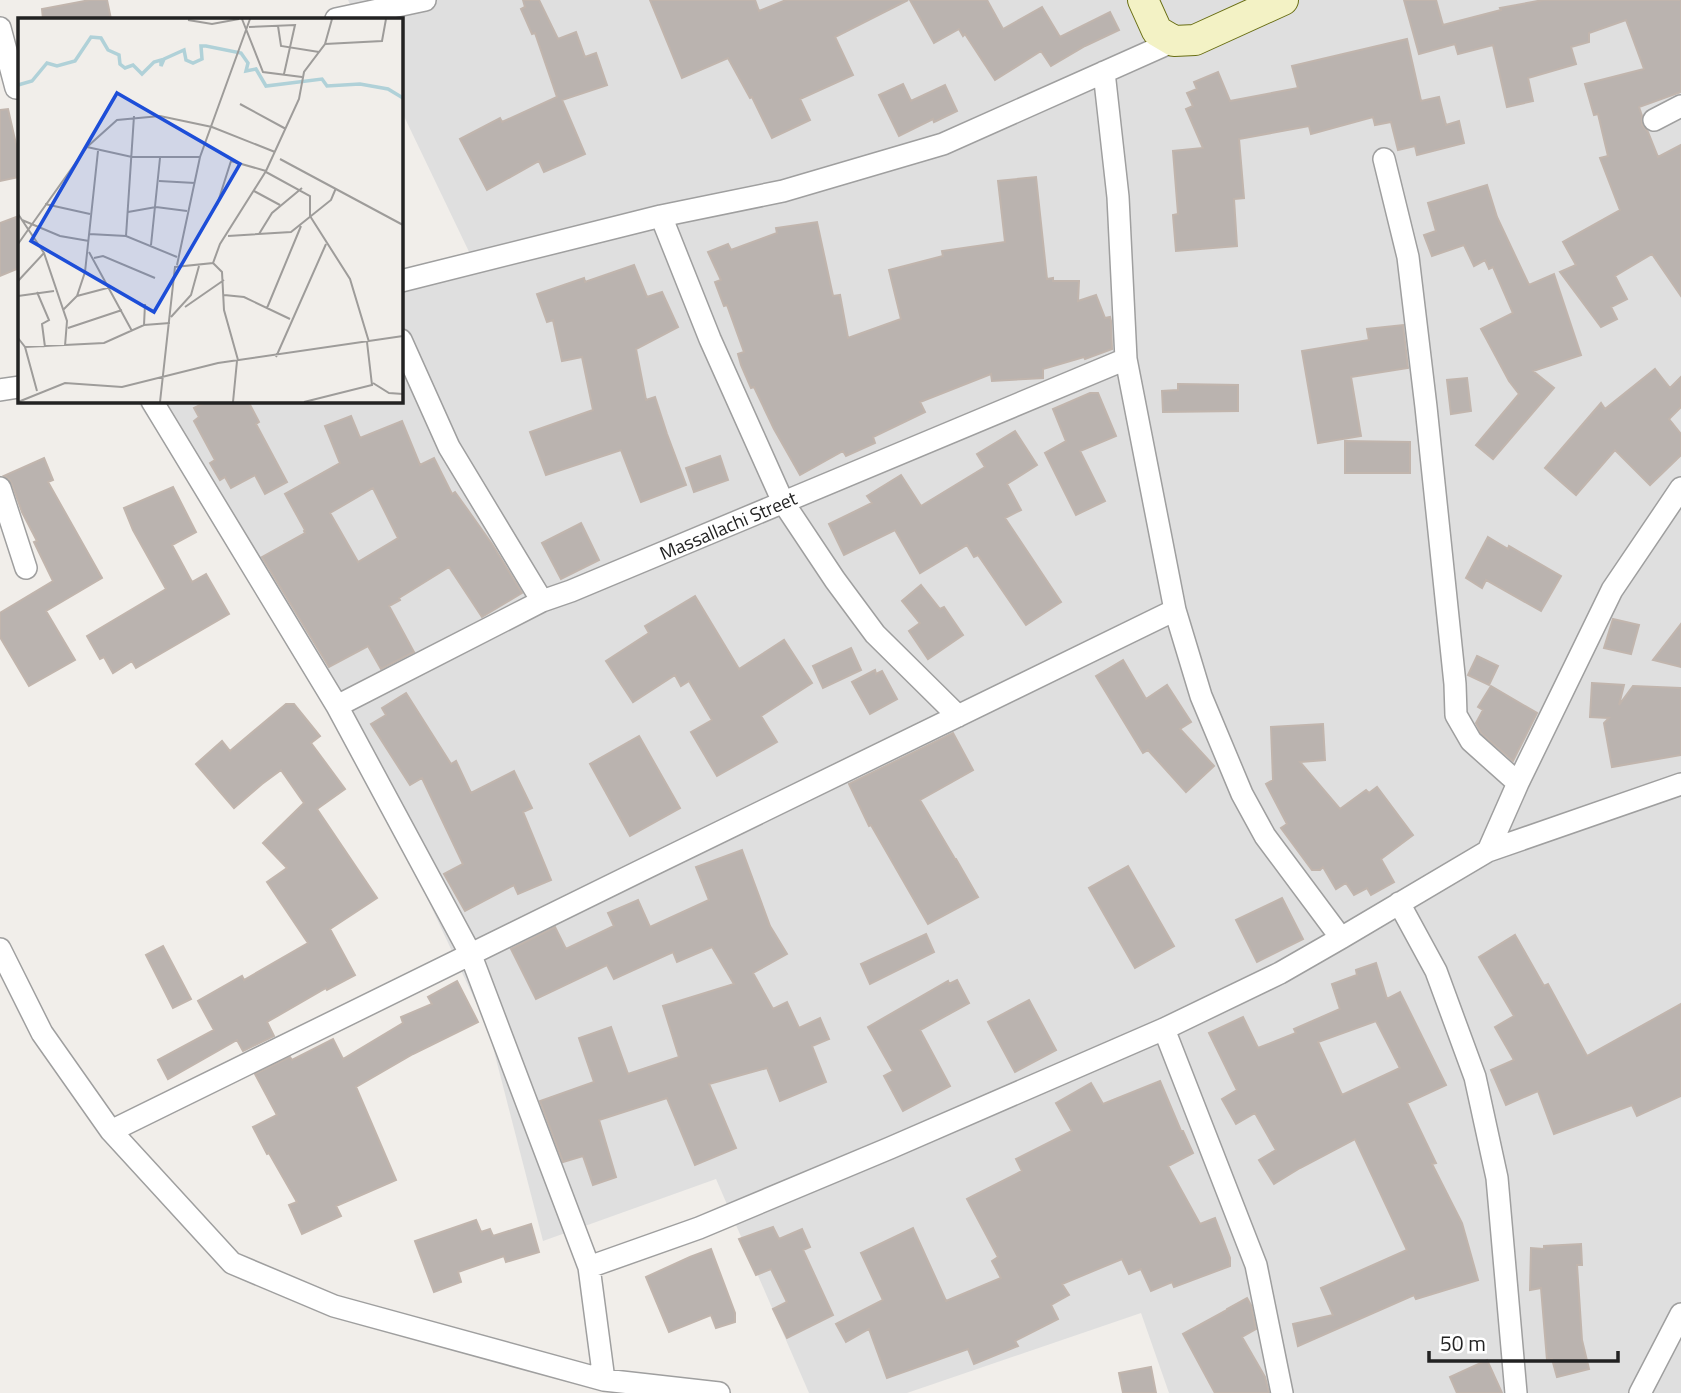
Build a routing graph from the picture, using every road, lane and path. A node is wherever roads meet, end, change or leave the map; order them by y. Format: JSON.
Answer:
{"nodes":[{"id":1,"x":425,"y":0,"type":"edge"},
{"id":2,"x":1143,"y":0,"type":"edge"},
{"id":3,"x":1283,"y":0,"type":"edge"},
{"id":4,"x":341,"y":18,"type":"edge"},
{"id":5,"x":0,"y":28,"type":"edge"},
{"id":6,"x":1174,"y":41,"type":"junction"},
{"id":7,"x":1104,"y":72,"type":"junction"},
{"id":8,"x":18,"y":88,"type":"edge"},
{"id":9,"x":1681,"y":106,"type":"edge"},
{"id":10,"x":1654,"y":120,"type":"dead end"},
{"id":11,"x":1384,"y":159,"type":"dead end"},
{"id":12,"x":660,"y":216,"type":"junction"},
{"id":13,"x":402,"y":281,"type":"edge"},
{"id":14,"x":402,"y":342,"type":"edge"},
{"id":15,"x":1126,"y":359,"type":"junction"},
{"id":16,"x":18,"y":387,"type":"edge"},
{"id":17,"x":0,"y":390,"type":"edge"},
{"id":18,"x":153,"y":402,"type":"edge"},
{"id":19,"x":0,"y":488,"type":"edge"},
{"id":20,"x":1680,"y":493,"type":"edge"},
{"id":21,"x":783,"y":502,"type":"junction"},
{"id":22,"x":26,"y":568,"type":"dead end"},
{"id":23,"x":542,"y":601,"type":"junction"},
{"id":24,"x":1175,"y":610,"type":"junction"},
{"id":25,"x":337,"y":706,"type":"junction"},
{"id":26,"x":958,"y":716,"type":"junction"},
{"id":27,"x":1518,"y":783,"type":"junction"},
{"id":28,"x":1681,"y":785,"type":"edge"},
{"id":29,"x":1488,"y":851,"type":"junction"},
{"id":30,"x":1399,"y":903,"type":"junction"},
{"id":31,"x":1341,"y":939,"type":"junction"},
{"id":32,"x":0,"y":949,"type":"edge"},
{"id":33,"x":470,"y":953,"type":"junction"},
{"id":34,"x":1164,"y":1029,"type":"junction"},
{"id":35,"x":111,"y":1131,"type":"junction"},
{"id":36,"x":589,"y":1267,"type":"junction"},
{"id":37,"x":1681,"y":1314,"type":"edge"},
{"id":38,"x":604,"y":1380,"type":"junction"},
{"id":39,"x":719,"y":1393,"type":"edge"},
{"id":40,"x":1282,"y":1393,"type":"edge"},
{"id":41,"x":1516,"y":1393,"type":"edge"},
{"id":42,"x":1640,"y":1393,"type":"edge"}],
"edges":[{"from":1,"to":4,"type":"street"},
{"from":2,"to":6,"type":"street"},
{"from":3,"to":6,"type":"street"},
{"from":5,"to":8,"type":"street"},
{"from":6,"to":7,"type":"street"},
{"from":7,"to":12,"type":"street"},
{"from":7,"to":15,"type":"street"},
{"from":9,"to":10,"type":"street"},
{"from":11,"to":27,"type":"street"},
{"from":12,"to":13,"type":"street"},
{"from":12,"to":21,"type":"street"},
{"from":14,"to":23,"type":"street"},
{"from":15,"to":21,"type":"street","name":"Massallachi Street"},
{"from":15,"to":24,"type":"street"},
{"from":16,"to":17,"type":"street"},
{"from":18,"to":25,"type":"street"},
{"from":19,"to":22,"type":"street"},
{"from":20,"to":27,"type":"street"},
{"from":21,"to":23,"type":"street","name":"Massallachi Street"},
{"from":21,"to":26,"type":"street"},
{"from":23,"to":25,"type":"street","name":"Massallachi Street"},
{"from":24,"to":26,"type":"street"},
{"from":24,"to":31,"type":"street"},
{"from":25,"to":33,"type":"street"},
{"from":26,"to":33,"type":"street"},
{"from":27,"to":29,"type":"street"},
{"from":28,"to":29,"type":"street"},
{"from":29,"to":30,"type":"street"},
{"from":30,"to":31,"type":"street"},
{"from":30,"to":41,"type":"street"},
{"from":31,"to":34,"type":"street"},
{"from":32,"to":35,"type":"street"},
{"from":33,"to":35,"type":"street"},
{"from":33,"to":36,"type":"street"},
{"from":34,"to":36,"type":"street"},
{"from":34,"to":40,"type":"street"},
{"from":35,"to":38,"type":"street"},
{"from":36,"to":38,"type":"street"},
{"from":37,"to":42,"type":"street"},
{"from":38,"to":39,"type":"street"}]}
